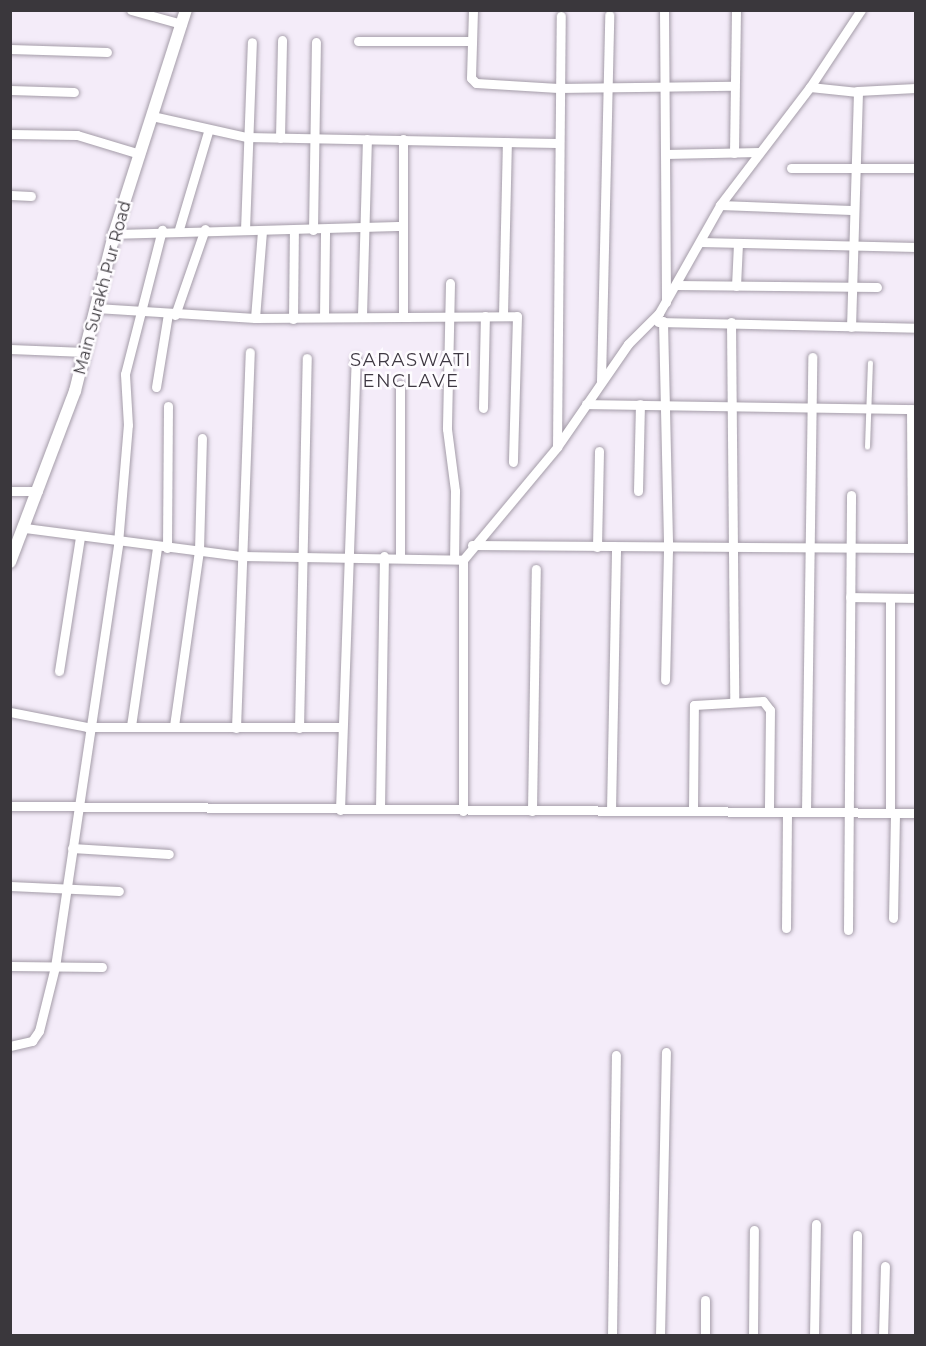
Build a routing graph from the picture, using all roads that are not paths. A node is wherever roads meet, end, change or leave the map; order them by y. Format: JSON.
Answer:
{"nodes":[{"id":1,"x":130,"y":10,"type":"edge"},
{"id":2,"x":186,"y":10,"type":"edge"},
{"id":3,"x":473,"y":10,"type":"edge"},
{"id":4,"x":664,"y":10,"type":"edge"},
{"id":5,"x":736,"y":10,"type":"edge"},
{"id":6,"x":861,"y":10,"type":"edge"},
{"id":7,"x":609,"y":15,"type":"dead end"},
{"id":8,"x":561,"y":16,"type":"dead end"},
{"id":9,"x":182,"y":24,"type":"junction"},
{"id":10,"x":282,"y":40,"type":"dead end"},
{"id":11,"x":358,"y":41,"type":"dead end"},
{"id":12,"x":472,"y":41,"type":"junction"},
{"id":13,"x":252,"y":42,"type":"dead end"},
{"id":14,"x":316,"y":42,"type":"dead end"},
{"id":15,"x":10,"y":49,"type":"edge"},
{"id":16,"x":107,"y":52,"type":"dead end"},
{"id":17,"x":734,"y":86,"type":"junction"},
{"id":18,"x":664,"y":87,"type":"junction"},
{"id":19,"x":810,"y":87,"type":"junction"},
{"id":20,"x":558,"y":88,"type":"junction"},
{"id":21,"x":608,"y":88,"type":"junction"},
{"id":22,"x":915,"y":88,"type":"edge"},
{"id":23,"x":10,"y":90,"type":"edge"},
{"id":24,"x":857,"y":91,"type":"junction"},
{"id":25,"x":75,"y":92,"type":"dead end"},
{"id":26,"x":152,"y":116,"type":"junction"},
{"id":27,"x":208,"y":132,"type":"junction"},
{"id":28,"x":10,"y":134,"type":"edge"},
{"id":29,"x":246,"y":137,"type":"junction"},
{"id":30,"x":280,"y":138,"type":"junction"},
{"id":31,"x":317,"y":139,"type":"junction"},
{"id":32,"x":367,"y":139,"type":"junction"},
{"id":33,"x":403,"y":140,"type":"junction"},
{"id":34,"x":507,"y":142,"type":"junction"},
{"id":35,"x":556,"y":143,"type":"junction"},
{"id":36,"x":759,"y":152,"type":"junction"},
{"id":37,"x":734,"y":153,"type":"junction"},
{"id":38,"x":140,"y":154,"type":"junction"},
{"id":39,"x":664,"y":154,"type":"junction"},
{"id":40,"x":791,"y":168,"type":"dead end"},
{"id":41,"x":854,"y":168,"type":"junction"},
{"id":42,"x":915,"y":168,"type":"edge"},
{"id":43,"x":10,"y":195,"type":"edge"},
{"id":44,"x":31,"y":196,"type":"dead end"},
{"id":45,"x":720,"y":205,"type":"junction"},
{"id":46,"x":851,"y":210,"type":"junction"},
{"id":47,"x":402,"y":226,"type":"junction"},
{"id":48,"x":205,"y":228,"type":"junction"},
{"id":49,"x":179,"y":229,"type":"junction"},
{"id":50,"x":363,"y":229,"type":"junction"},
{"id":51,"x":162,"y":230,"type":"junction"},
{"id":52,"x":245,"y":230,"type":"junction"},
{"id":53,"x":294,"y":230,"type":"junction"},
{"id":54,"x":313,"y":230,"type":"junction"},
{"id":55,"x":325,"y":230,"type":"junction"},
{"id":56,"x":262,"y":231,"type":"junction"},
{"id":57,"x":114,"y":234,"type":"junction"},
{"id":58,"x":700,"y":242,"type":"junction"},
{"id":59,"x":738,"y":243,"type":"junction"},
{"id":60,"x":851,"y":246,"type":"junction"},
{"id":61,"x":915,"y":247,"type":"edge"},
{"id":62,"x":450,"y":283,"type":"dead end"},
{"id":63,"x":676,"y":285,"type":"junction"},
{"id":64,"x":736,"y":286,"type":"junction"},
{"id":65,"x":877,"y":287,"type":"dead end"},
{"id":66,"x":850,"y":288,"type":"junction"},
{"id":67,"x":666,"y":302,"type":"junction"},
{"id":68,"x":96,"y":308,"type":"junction"},
{"id":69,"x":139,"y":311,"type":"junction"},
{"id":70,"x":171,"y":314,"type":"junction"},
{"id":71,"x":485,"y":315,"type":"junction"},
{"id":72,"x":503,"y":315,"type":"junction"},
{"id":73,"x":362,"y":316,"type":"junction"},
{"id":74,"x":324,"y":317,"type":"junction"},
{"id":75,"x":403,"y":317,"type":"junction"},
{"id":76,"x":255,"y":318,"type":"junction"},
{"id":77,"x":450,"y":318,"type":"junction"},
{"id":78,"x":293,"y":319,"type":"junction"},
{"id":79,"x":663,"y":321,"type":"junction"},
{"id":80,"x":650,"y":322,"type":"junction"},
{"id":81,"x":731,"y":322,"type":"junction"},
{"id":82,"x":851,"y":327,"type":"junction"},
{"id":83,"x":915,"y":327,"type":"edge"},
{"id":84,"x":10,"y":349,"type":"edge"},
{"id":85,"x":85,"y":352,"type":"junction"},
{"id":86,"x":250,"y":352,"type":"dead end"},
{"id":87,"x":812,"y":357,"type":"dead end"},
{"id":88,"x":307,"y":358,"type":"dead end"},
{"id":89,"x":356,"y":358,"type":"dead end"},
{"id":90,"x":870,"y":363,"type":"dead end"},
{"id":91,"x":601,"y":381,"type":"junction"},
{"id":92,"x":399,"y":386,"type":"dead end"},
{"id":93,"x":156,"y":387,"type":"dead end"},
{"id":94,"x":731,"y":403,"type":"junction"},
{"id":95,"x":586,"y":404,"type":"junction"},
{"id":96,"x":640,"y":404,"type":"junction"},
{"id":97,"x":663,"y":405,"type":"junction"},
{"id":98,"x":168,"y":406,"type":"dead end"},
{"id":99,"x":810,"y":406,"type":"junction"},
{"id":100,"x":483,"y":408,"type":"dead end"},
{"id":101,"x":868,"y":408,"type":"junction"},
{"id":102,"x":914,"y":409,"type":"edge"},
{"id":103,"x":202,"y":438,"type":"dead end"},
{"id":104,"x":556,"y":447,"type":"junction"},
{"id":105,"x":867,"y":447,"type":"dead end"},
{"id":106,"x":599,"y":451,"type":"dead end"},
{"id":107,"x":513,"y":462,"type":"dead end"},
{"id":108,"x":10,"y":491,"type":"edge"},
{"id":109,"x":38,"y":491,"type":"junction"},
{"id":110,"x":638,"y":491,"type":"dead end"},
{"id":111,"x":851,"y":495,"type":"dead end"},
{"id":112,"x":24,"y":528,"type":"junction"},
{"id":113,"x":80,"y":537,"type":"junction"},
{"id":114,"x":118,"y":543,"type":"junction"},
{"id":115,"x":472,"y":545,"type":"junction"},
{"id":116,"x":162,"y":547,"type":"junction"},
{"id":117,"x":597,"y":547,"type":"junction"},
{"id":118,"x":616,"y":547,"type":"junction"},
{"id":119,"x":914,"y":548,"type":"edge"},
{"id":120,"x":806,"y":549,"type":"junction"},
{"id":121,"x":850,"y":549,"type":"junction"},
{"id":122,"x":668,"y":550,"type":"junction"},
{"id":123,"x":736,"y":550,"type":"junction"},
{"id":124,"x":198,"y":551,"type":"junction"},
{"id":125,"x":348,"y":555,"type":"junction"},
{"id":126,"x":242,"y":556,"type":"junction"},
{"id":127,"x":303,"y":556,"type":"junction"},
{"id":128,"x":384,"y":556,"type":"junction"},
{"id":129,"x":400,"y":556,"type":"junction"},
{"id":130,"x":458,"y":559,"type":"junction"},
{"id":131,"x":10,"y":562,"type":"edge"},
{"id":132,"x":536,"y":569,"type":"dead end"},
{"id":133,"x":850,"y":597,"type":"junction"},
{"id":134,"x":890,"y":598,"type":"junction"},
{"id":135,"x":915,"y":598,"type":"edge"},
{"id":136,"x":59,"y":671,"type":"dead end"},
{"id":137,"x":664,"y":680,"type":"dead end"},
{"id":138,"x":734,"y":700,"type":"junction"},
{"id":139,"x":10,"y":712,"type":"edge"},
{"id":140,"x":131,"y":726,"type":"junction"},
{"id":141,"x":174,"y":726,"type":"junction"},
{"id":142,"x":87,"y":727,"type":"junction"},
{"id":143,"x":342,"y":727,"type":"junction"},
{"id":144,"x":236,"y":728,"type":"junction"},
{"id":145,"x":299,"y":728,"type":"junction"},
{"id":146,"x":10,"y":807,"type":"edge"},
{"id":147,"x":380,"y":809,"type":"junction"},
{"id":148,"x":77,"y":810,"type":"junction"},
{"id":149,"x":340,"y":810,"type":"junction"},
{"id":150,"x":693,"y":810,"type":"junction"},
{"id":151,"x":463,"y":811,"type":"junction"},
{"id":152,"x":532,"y":811,"type":"junction"},
{"id":153,"x":611,"y":811,"type":"junction"},
{"id":154,"x":769,"y":812,"type":"junction"},
{"id":155,"x":787,"y":812,"type":"junction"},
{"id":156,"x":806,"y":812,"type":"junction"},
{"id":157,"x":850,"y":813,"type":"junction"},
{"id":158,"x":892,"y":813,"type":"junction"},
{"id":159,"x":915,"y":813,"type":"edge"},
{"id":160,"x":72,"y":848,"type":"junction"},
{"id":161,"x":169,"y":854,"type":"dead end"},
{"id":162,"x":10,"y":886,"type":"edge"},
{"id":163,"x":67,"y":886,"type":"junction"},
{"id":164,"x":119,"y":891,"type":"dead end"},
{"id":165,"x":893,"y":918,"type":"dead end"},
{"id":166,"x":786,"y":928,"type":"dead end"},
{"id":167,"x":848,"y":930,"type":"dead end"},
{"id":168,"x":10,"y":966,"type":"edge"},
{"id":169,"x":55,"y":967,"type":"junction"},
{"id":170,"x":102,"y":967,"type":"dead end"},
{"id":171,"x":10,"y":1046,"type":"edge"},
{"id":172,"x":666,"y":1052,"type":"dead end"},
{"id":173,"x":616,"y":1055,"type":"dead end"},
{"id":174,"x":816,"y":1224,"type":"dead end"},
{"id":175,"x":754,"y":1230,"type":"dead end"},
{"id":176,"x":857,"y":1235,"type":"dead end"},
{"id":177,"x":885,"y":1266,"type":"dead end"},
{"id":178,"x":705,"y":1300,"type":"dead end"},
{"id":179,"x":612,"y":1335,"type":"edge"},
{"id":180,"x":660,"y":1335,"type":"edge"},
{"id":181,"x":705,"y":1335,"type":"edge"},
{"id":182,"x":753,"y":1335,"type":"edge"},
{"id":183,"x":814,"y":1335,"type":"edge"},
{"id":184,"x":856,"y":1335,"type":"edge"},
{"id":185,"x":883,"y":1335,"type":"edge"}],
"edges":[{"from":1,"to":9,"type":"street"},
{"from":2,"to":9,"type":"street","name":"Main Surakh Pur Road"},
{"from":3,"to":12,"type":"street"},
{"from":4,"to":18,"type":"street"},
{"from":5,"to":17,"type":"street"},
{"from":6,"to":19,"type":"street"},
{"from":7,"to":21,"type":"street"},
{"from":8,"to":20,"type":"street"},
{"from":9,"to":26,"type":"street","name":"Main Surakh Pur Road"},
{"from":10,"to":30,"type":"street"},
{"from":11,"to":12,"type":"street"},
{"from":12,"to":20,"type":"street"},
{"from":13,"to":29,"type":"street"},
{"from":14,"to":31,"type":"street"},
{"from":15,"to":16,"type":"street"},
{"from":17,"to":18,"type":"street"},
{"from":17,"to":37,"type":"street"},
{"from":18,"to":21,"type":"street"},
{"from":18,"to":39,"type":"street"},
{"from":19,"to":24,"type":"street"},
{"from":19,"to":36,"type":"street"},
{"from":20,"to":21,"type":"street"},
{"from":20,"to":35,"type":"street"},
{"from":21,"to":91,"type":"street"},
{"from":22,"to":24,"type":"street"},
{"from":23,"to":25,"type":"street"},
{"from":24,"to":41,"type":"street"},
{"from":26,"to":27,"type":"street"},
{"from":26,"to":38,"type":"street","name":"Main Surakh Pur Road"},
{"from":27,"to":29,"type":"street"},
{"from":27,"to":49,"type":"street"},
{"from":28,"to":38,"type":"street"},
{"from":29,"to":30,"type":"street"},
{"from":29,"to":52,"type":"street"},
{"from":30,"to":31,"type":"street"},
{"from":31,"to":32,"type":"street"},
{"from":31,"to":54,"type":"street"},
{"from":32,"to":33,"type":"street"},
{"from":32,"to":50,"type":"street"},
{"from":33,"to":34,"type":"street"},
{"from":33,"to":47,"type":"street"},
{"from":34,"to":35,"type":"street"},
{"from":34,"to":72,"type":"street"},
{"from":35,"to":104,"type":"street"},
{"from":36,"to":37,"type":"street"},
{"from":36,"to":45,"type":"street"},
{"from":37,"to":39,"type":"street"},
{"from":38,"to":57,"type":"street","name":"Main Surakh Pur Road"},
{"from":39,"to":67,"type":"street"},
{"from":40,"to":41,"type":"street"},
{"from":41,"to":42,"type":"street"},
{"from":41,"to":46,"type":"street"},
{"from":43,"to":44,"type":"street"},
{"from":45,"to":46,"type":"street"},
{"from":45,"to":58,"type":"street"},
{"from":46,"to":60,"type":"street"},
{"from":47,"to":50,"type":"street"},
{"from":47,"to":75,"type":"street"},
{"from":48,"to":49,"type":"street"},
{"from":48,"to":52,"type":"street"},
{"from":48,"to":70,"type":"street"},
{"from":49,"to":51,"type":"street"},
{"from":50,"to":55,"type":"street"},
{"from":50,"to":73,"type":"street"},
{"from":51,"to":57,"type":"street"},
{"from":51,"to":69,"type":"street"},
{"from":52,"to":56,"type":"street"},
{"from":53,"to":54,"type":"street"},
{"from":53,"to":56,"type":"street"},
{"from":53,"to":78,"type":"street"},
{"from":54,"to":55,"type":"street"},
{"from":55,"to":74,"type":"street"},
{"from":56,"to":76,"type":"street"},
{"from":57,"to":68,"type":"street","name":"Main Surakh Pur Road"},
{"from":58,"to":59,"type":"street"},
{"from":58,"to":63,"type":"street"},
{"from":59,"to":60,"type":"street"},
{"from":59,"to":64,"type":"street"},
{"from":60,"to":61,"type":"street"},
{"from":60,"to":66,"type":"street"},
{"from":62,"to":77,"type":"street"},
{"from":63,"to":64,"type":"street"},
{"from":63,"to":67,"type":"street"},
{"from":64,"to":66,"type":"street"},
{"from":65,"to":66,"type":"street"},
{"from":66,"to":82,"type":"street"},
{"from":67,"to":80,"type":"street"},
{"from":68,"to":69,"type":"street"},
{"from":68,"to":85,"type":"street","name":"Main Surakh Pur Road"},
{"from":69,"to":70,"type":"street"},
{"from":69,"to":114,"type":"street"},
{"from":70,"to":76,"type":"street"},
{"from":70,"to":93,"type":"street"},
{"from":71,"to":72,"type":"street"},
{"from":71,"to":77,"type":"street"},
{"from":71,"to":100,"type":"street"},
{"from":72,"to":107,"type":"street"},
{"from":73,"to":74,"type":"street"},
{"from":73,"to":75,"type":"street"},
{"from":74,"to":78,"type":"street"},
{"from":75,"to":77,"type":"street"},
{"from":76,"to":78,"type":"street"},
{"from":77,"to":130,"type":"street"},
{"from":79,"to":80,"type":"street"},
{"from":79,"to":81,"type":"street"},
{"from":79,"to":97,"type":"street"},
{"from":80,"to":91,"type":"street"},
{"from":81,"to":82,"type":"street"},
{"from":81,"to":94,"type":"street"},
{"from":82,"to":83,"type":"street"},
{"from":84,"to":85,"type":"street"},
{"from":85,"to":109,"type":"street","name":"Main Surakh Pur Road"},
{"from":86,"to":126,"type":"street"},
{"from":87,"to":99,"type":"street"},
{"from":88,"to":127,"type":"street"},
{"from":89,"to":125,"type":"street"},
{"from":90,"to":101,"type":"lane"},
{"from":91,"to":95,"type":"street"},
{"from":92,"to":129,"type":"street"},
{"from":94,"to":97,"type":"street"},
{"from":94,"to":99,"type":"street"},
{"from":94,"to":123,"type":"street"},
{"from":95,"to":96,"type":"street"},
{"from":95,"to":104,"type":"street"},
{"from":96,"to":97,"type":"street"},
{"from":96,"to":110,"type":"street"},
{"from":97,"to":122,"type":"street"},
{"from":98,"to":116,"type":"street"},
{"from":99,"to":101,"type":"street"},
{"from":99,"to":120,"type":"street"},
{"from":101,"to":102,"type":"street"},
{"from":101,"to":105,"type":"lane"},
{"from":102,"to":119,"type":"street"},
{"from":103,"to":124,"type":"street"},
{"from":104,"to":115,"type":"street"},
{"from":106,"to":117,"type":"street"},
{"from":108,"to":109,"type":"street"},
{"from":109,"to":112,"type":"street","name":"Main Surakh Pur Road"},
{"from":111,"to":121,"type":"street"},
{"from":112,"to":113,"type":"street"},
{"from":112,"to":131,"type":"street","name":"Main Surakh Pur Road"},
{"from":113,"to":114,"type":"street"},
{"from":113,"to":136,"type":"street"},
{"from":114,"to":116,"type":"street"},
{"from":114,"to":142,"type":"street"},
{"from":115,"to":117,"type":"street"},
{"from":115,"to":130,"type":"street"},
{"from":116,"to":124,"type":"street"},
{"from":116,"to":140,"type":"street"},
{"from":117,"to":118,"type":"street"},
{"from":118,"to":122,"type":"street"},
{"from":118,"to":153,"type":"street"},
{"from":119,"to":121,"type":"street"},
{"from":120,"to":121,"type":"street"},
{"from":120,"to":123,"type":"street"},
{"from":120,"to":156,"type":"street"},
{"from":121,"to":133,"type":"street"},
{"from":122,"to":123,"type":"street"},
{"from":122,"to":137,"type":"street"},
{"from":123,"to":138,"type":"street"},
{"from":124,"to":126,"type":"street"},
{"from":124,"to":141,"type":"street"},
{"from":125,"to":127,"type":"street"},
{"from":125,"to":128,"type":"street"},
{"from":125,"to":143,"type":"street"},
{"from":126,"to":127,"type":"street"},
{"from":126,"to":144,"type":"street"},
{"from":127,"to":145,"type":"street"},
{"from":128,"to":129,"type":"street"},
{"from":128,"to":147,"type":"street"},
{"from":129,"to":130,"type":"street"},
{"from":130,"to":151,"type":"street"},
{"from":132,"to":152,"type":"street"},
{"from":133,"to":134,"type":"street"},
{"from":133,"to":157,"type":"street"},
{"from":134,"to":135,"type":"street"},
{"from":134,"to":158,"type":"street"},
{"from":138,"to":150,"type":"street"},
{"from":138,"to":154,"type":"street"},
{"from":139,"to":142,"type":"street"},
{"from":140,"to":141,"type":"street"},
{"from":140,"to":142,"type":"street"},
{"from":141,"to":144,"type":"street"},
{"from":142,"to":148,"type":"street"},
{"from":143,"to":145,"type":"street"},
{"from":143,"to":149,"type":"street"},
{"from":144,"to":145,"type":"street"},
{"from":146,"to":148,"type":"street"},
{"from":147,"to":149,"type":"street"},
{"from":147,"to":151,"type":"street"},
{"from":148,"to":149,"type":"street"},
{"from":148,"to":160,"type":"street"},
{"from":150,"to":153,"type":"street"},
{"from":150,"to":154,"type":"street"},
{"from":151,"to":152,"type":"street"},
{"from":152,"to":153,"type":"street"},
{"from":154,"to":155,"type":"street"},
{"from":155,"to":156,"type":"street"},
{"from":155,"to":166,"type":"street"},
{"from":156,"to":157,"type":"street"},
{"from":157,"to":158,"type":"street"},
{"from":157,"to":167,"type":"street"},
{"from":158,"to":159,"type":"street"},
{"from":158,"to":165,"type":"street"},
{"from":160,"to":161,"type":"street"},
{"from":160,"to":163,"type":"street"},
{"from":162,"to":163,"type":"street"},
{"from":163,"to":164,"type":"street"},
{"from":163,"to":169,"type":"street"},
{"from":168,"to":169,"type":"street"},
{"from":169,"to":170,"type":"street"},
{"from":169,"to":171,"type":"street"},
{"from":172,"to":180,"type":"street"},
{"from":173,"to":179,"type":"street"},
{"from":174,"to":183,"type":"street"},
{"from":175,"to":182,"type":"street"},
{"from":176,"to":184,"type":"street"},
{"from":177,"to":185,"type":"street"},
{"from":178,"to":181,"type":"street"}]}
